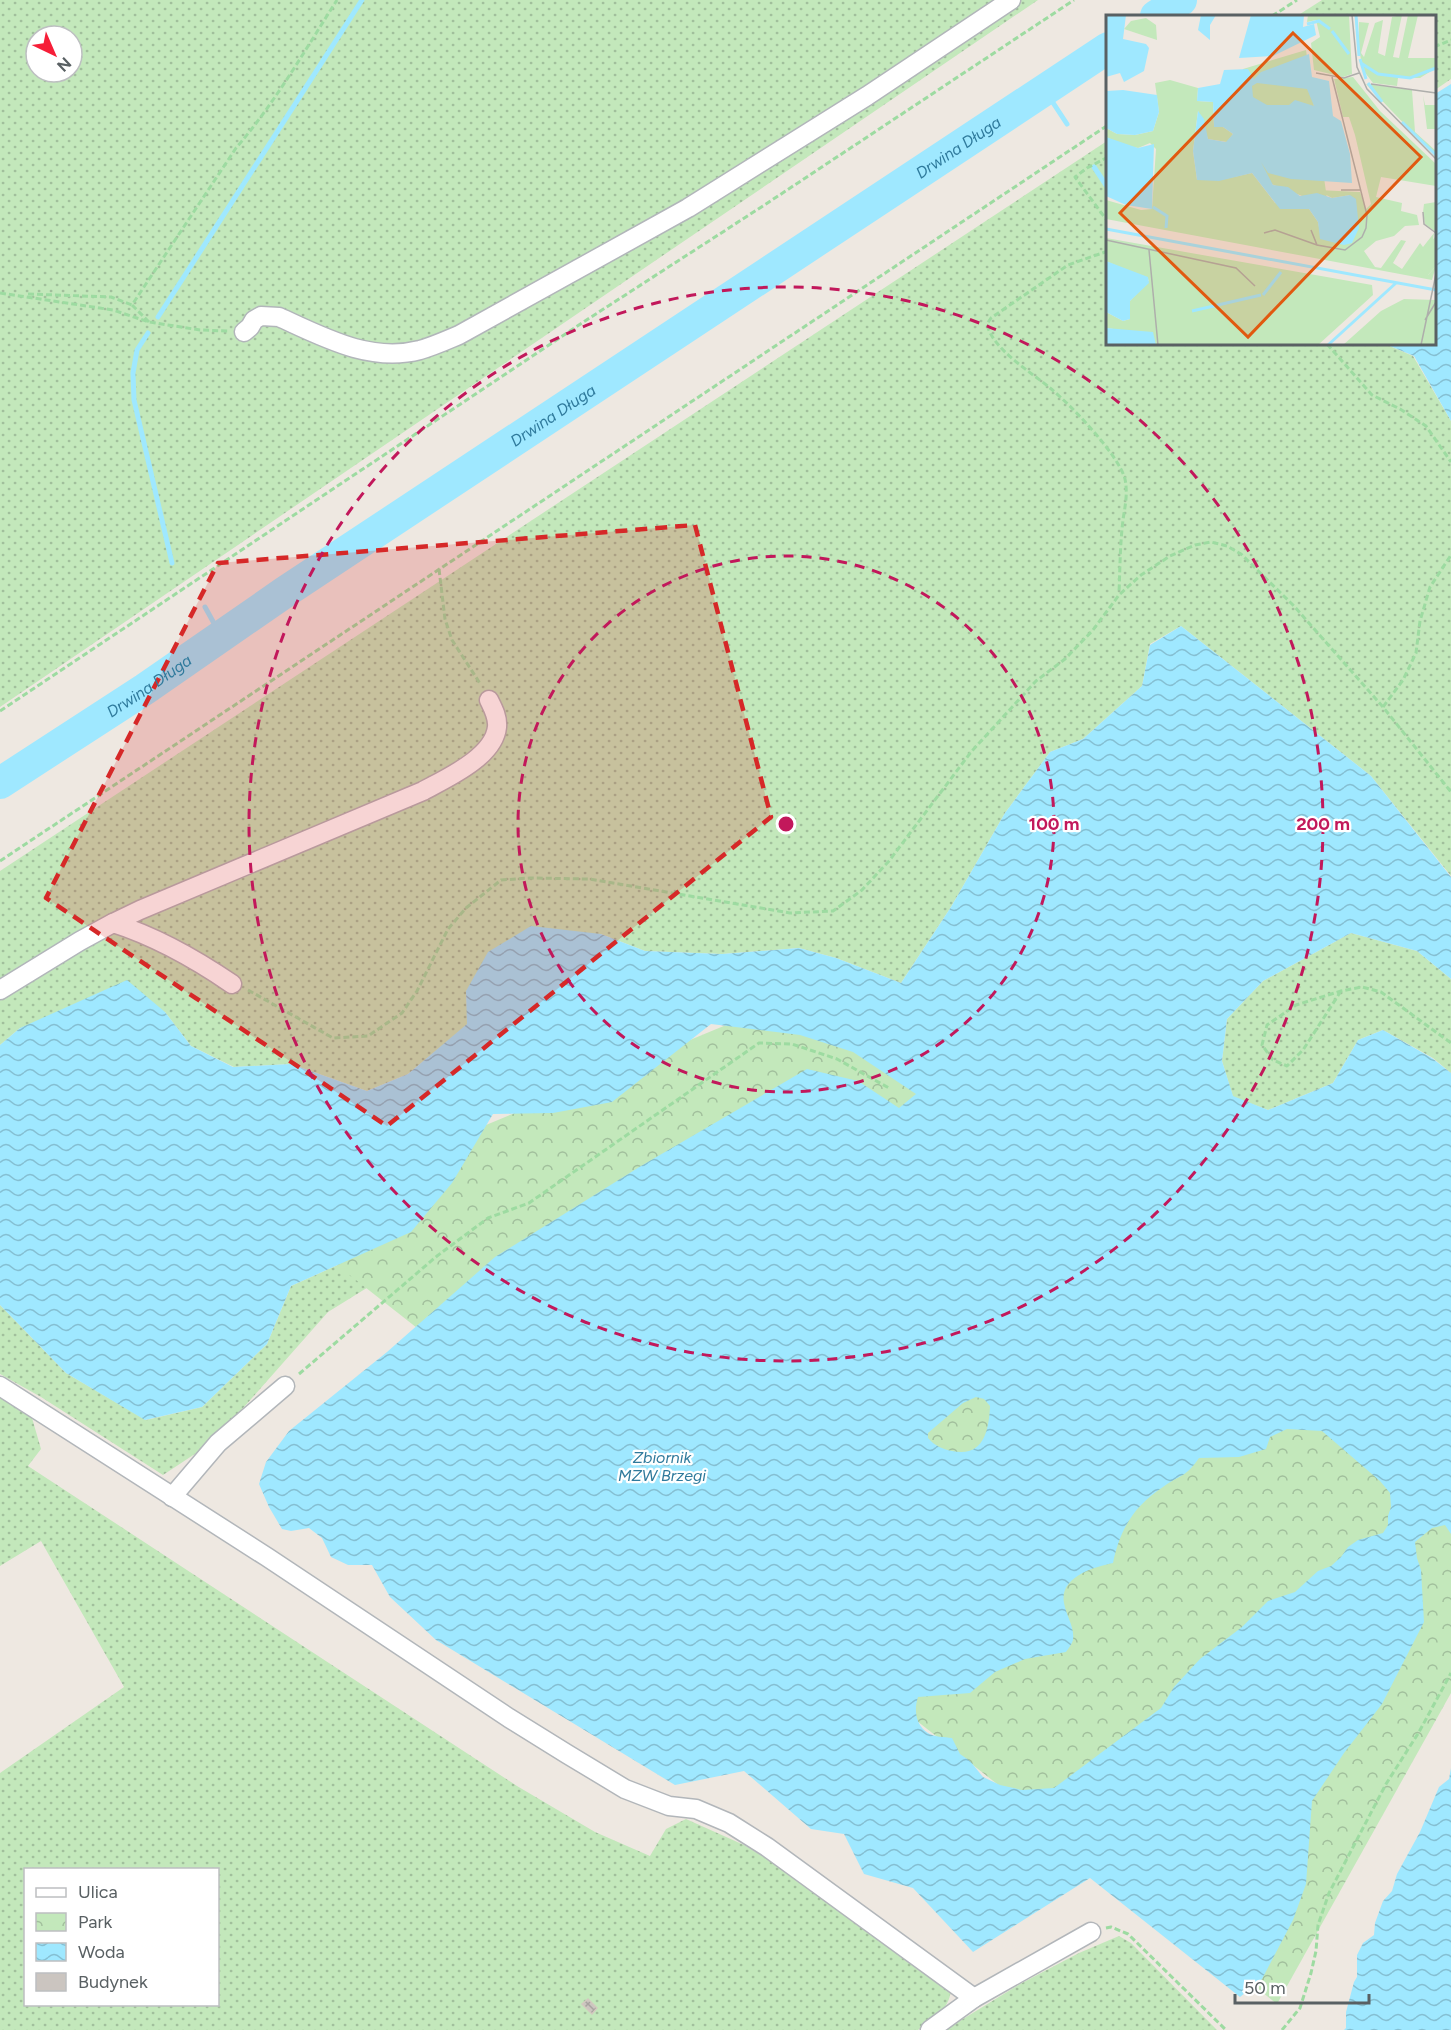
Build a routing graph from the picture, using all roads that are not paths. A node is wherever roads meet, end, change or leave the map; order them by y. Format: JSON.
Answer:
{"nodes":[{"id":1,"x":1011,"y":0,"type":"edge"},
{"id":2,"x":244,"y":332,"type":"road end"},
{"id":3,"x":489,"y":700,"type":"road end"},
{"id":4,"x":113,"y":923,"type":"junction"},
{"id":5,"x":232,"y":984,"type":"road end"},
{"id":6,"x":0,"y":990,"type":"edge"},
{"id":7,"x":0,"y":1386,"type":"edge"},
{"id":8,"x":285,"y":1386,"type":"road end"},
{"id":9,"x":172,"y":1497,"type":"junction"},
{"id":10,"x":1091,"y":1932,"type":"road end"},
{"id":11,"x":974,"y":1998,"type":"junction"},
{"id":12,"x":930,"y":2030,"type":"edge"}],
"edges":[{"from":1,"to":2,"type":"lane"},
{"from":3,"to":4,"type":"lane"},
{"from":4,"to":5,"type":"lane"},
{"from":4,"to":6,"type":"lane"},
{"from":7,"to":9,"type":"lane"},
{"from":8,"to":9,"type":"lane"},
{"from":9,"to":11,"type":"lane"},
{"from":10,"to":11,"type":"lane"},
{"from":11,"to":12,"type":"lane"}]}
